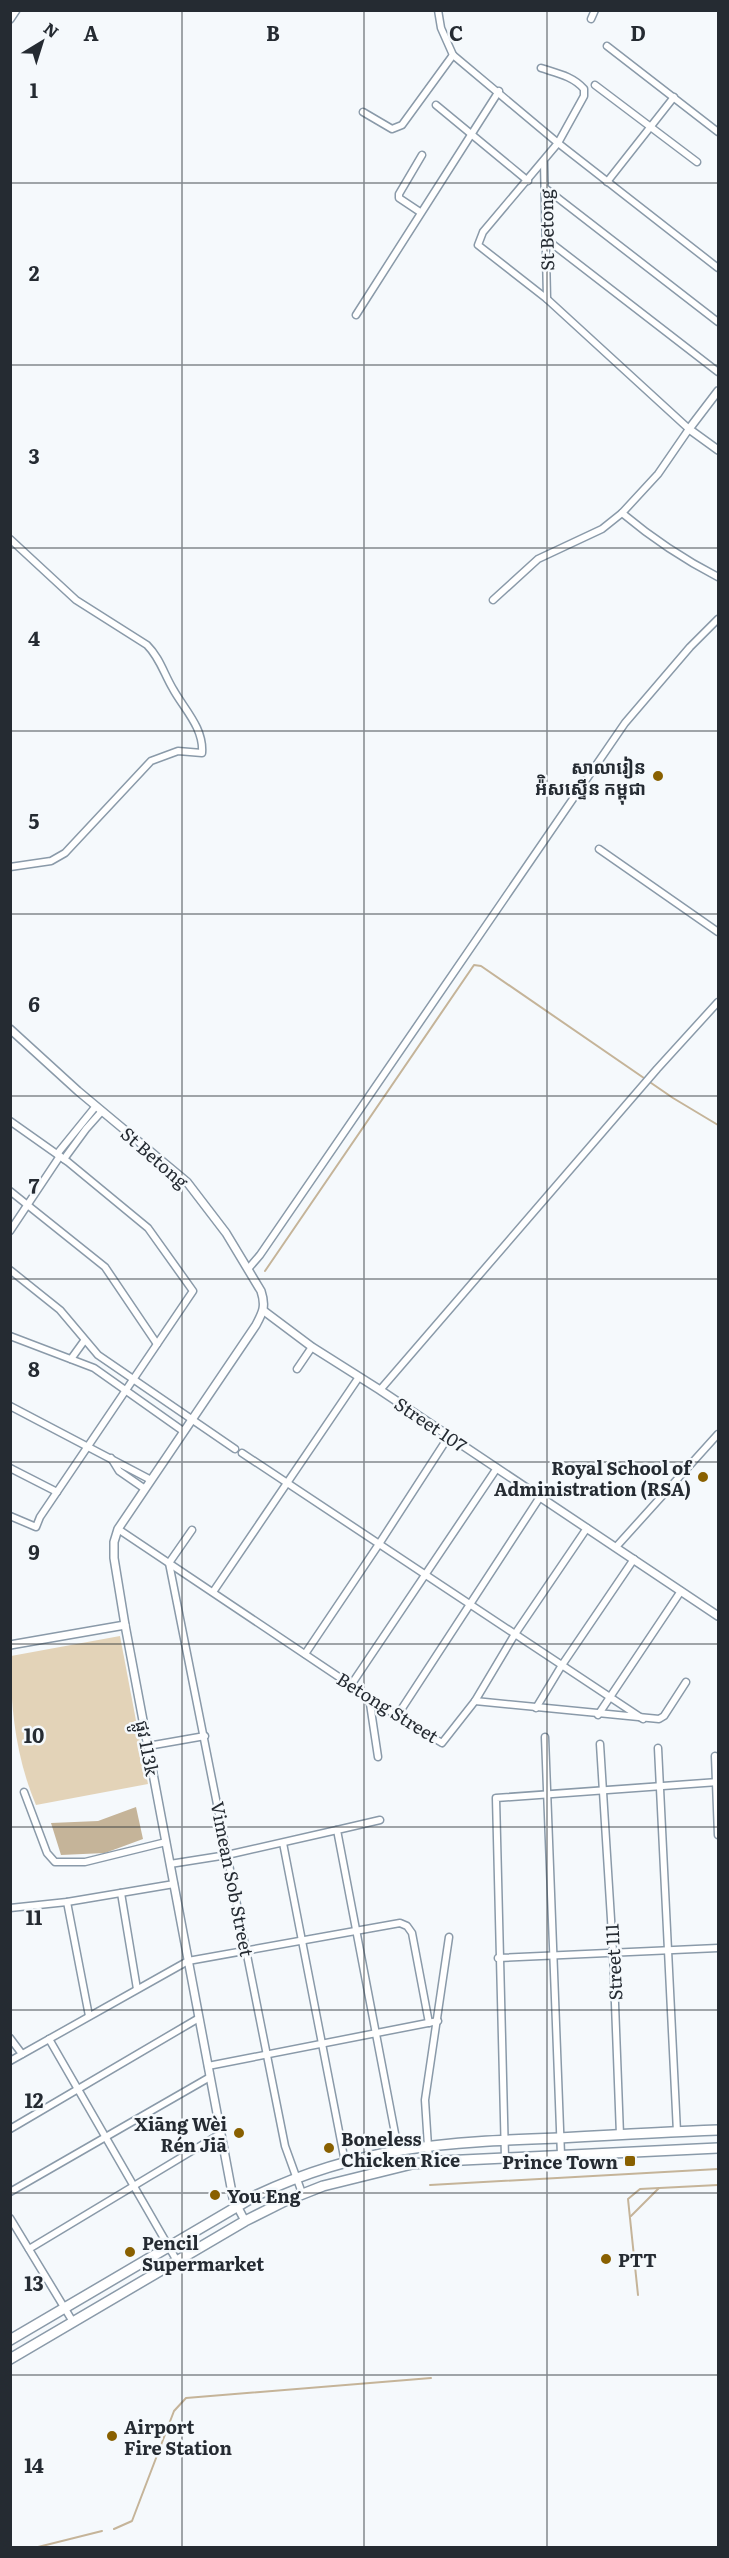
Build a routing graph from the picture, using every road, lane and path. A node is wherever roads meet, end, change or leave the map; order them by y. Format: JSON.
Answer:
{"nodes":[{"id":1,"x":16,"y":10,"type":"edge"},
{"id":2,"x":438,"y":10,"type":"edge"},
{"id":3,"x":595,"y":10,"type":"edge"},
{"id":4,"x":10,"y":19,"type":"edge"},
{"id":5,"x":591,"y":19,"type":"dead end"},
{"id":6,"x":608,"y":46,"type":"dead end"},
{"id":7,"x":453,"y":55,"type":"junction"},
{"id":8,"x":541,"y":68,"type":"dead end"},
{"id":9,"x":595,"y":85,"type":"dead end"},
{"id":10,"x":499,"y":91,"type":"junction"},
{"id":11,"x":674,"y":97,"type":"junction"},
{"id":12,"x":435,"y":105,"type":"dead end"},
{"id":13,"x":363,"y":112,"type":"dead end"},
{"id":14,"x":650,"y":127,"type":"junction"},
{"id":15,"x":718,"y":132,"type":"edge"},
{"id":16,"x":471,"y":135,"type":"junction"},
{"id":17,"x":558,"y":143,"type":"junction"},
{"id":18,"x":422,"y":155,"type":"dead end"},
{"id":19,"x":544,"y":161,"type":"junction"},
{"id":20,"x":697,"y":162,"type":"dead end"},
{"id":21,"x":528,"y":181,"type":"junction"},
{"id":22,"x":607,"y":182,"type":"junction"},
{"id":23,"x":545,"y":188,"type":"junction"},
{"id":24,"x":420,"y":212,"type":"junction"},
{"id":25,"x":546,"y":239,"type":"junction"},
{"id":26,"x":718,"y":268,"type":"edge"},
{"id":27,"x":547,"y":299,"type":"junction"},
{"id":28,"x":356,"y":315,"type":"dead end"},
{"id":29,"x":718,"y":322,"type":"edge"},
{"id":30,"x":718,"y":372,"type":"edge"},
{"id":31,"x":718,"y":392,"type":"edge"},
{"id":32,"x":711,"y":401,"type":"junction"},
{"id":33,"x":718,"y":405,"type":"edge"},
{"id":34,"x":689,"y":429,"type":"junction"},
{"id":35,"x":718,"y":450,"type":"edge"},
{"id":36,"x":622,"y":513,"type":"junction"},
{"id":37,"x":10,"y":539,"type":"edge"},
{"id":38,"x":718,"y":577,"type":"edge"},
{"id":39,"x":493,"y":600,"type":"dead end"},
{"id":40,"x":718,"y":619,"type":"edge"},
{"id":41,"x":599,"y":849,"type":"dead end"},
{"id":42,"x":10,"y":867,"type":"edge"},
{"id":43,"x":718,"y":932,"type":"edge"},
{"id":44,"x":718,"y":1002,"type":"edge"},
{"id":45,"x":10,"y":1029,"type":"edge"},
{"id":46,"x":96,"y":1106,"type":"junction"},
{"id":47,"x":102,"y":1111,"type":"junction"},
{"id":48,"x":10,"y":1121,"type":"edge"},
{"id":49,"x":61,"y":1156,"type":"junction"},
{"id":50,"x":10,"y":1191,"type":"edge"},
{"id":51,"x":29,"y":1204,"type":"junction"},
{"id":52,"x":10,"y":1230,"type":"edge"},
{"id":53,"x":248,"y":1269,"type":"junction"},
{"id":54,"x":10,"y":1270,"type":"edge"},
{"id":55,"x":264,"y":1311,"type":"junction"},
{"id":56,"x":10,"y":1336,"type":"edge"},
{"id":57,"x":84,"y":1341,"type":"junction"},
{"id":58,"x":158,"y":1344,"type":"junction"},
{"id":59,"x":312,"y":1347,"type":"junction"},
{"id":60,"x":71,"y":1359,"type":"junction"},
{"id":61,"x":297,"y":1369,"type":"dead end"},
{"id":62,"x":359,"y":1377,"type":"junction"},
{"id":63,"x":132,"y":1380,"type":"junction"},
{"id":64,"x":125,"y":1390,"type":"junction"},
{"id":65,"x":380,"y":1390,"type":"junction"},
{"id":66,"x":10,"y":1406,"type":"edge"},
{"id":67,"x":191,"y":1419,"type":"junction"},
{"id":68,"x":183,"y":1431,"type":"junction"},
{"id":69,"x":718,"y":1434,"type":"edge"},
{"id":70,"x":449,"y":1436,"type":"junction"},
{"id":71,"x":89,"y":1445,"type":"junction"},
{"id":72,"x":235,"y":1449,"type":"dead end"},
{"id":73,"x":242,"y":1453,"type":"dead end"},
{"id":74,"x":110,"y":1458,"type":"junction"},
{"id":75,"x":10,"y":1468,"type":"edge"},
{"id":76,"x":497,"y":1468,"type":"junction"},
{"id":77,"x":151,"y":1480,"type":"junction"},
{"id":78,"x":287,"y":1483,"type":"junction"},
{"id":79,"x":145,"y":1489,"type":"junction"},
{"id":80,"x":57,"y":1492,"type":"junction"},
{"id":81,"x":540,"y":1497,"type":"junction"},
{"id":82,"x":10,"y":1516,"type":"edge"},
{"id":83,"x":587,"y":1528,"type":"junction"},
{"id":84,"x":118,"y":1529,"type":"junction"},
{"id":85,"x":192,"y":1530,"type":"dead end"},
{"id":86,"x":380,"y":1544,"type":"junction"},
{"id":87,"x":616,"y":1548,"type":"junction"},
{"id":88,"x":634,"y":1559,"type":"junction"},
{"id":89,"x":169,"y":1563,"type":"junction"},
{"id":90,"x":425,"y":1575,"type":"junction"},
{"id":91,"x":681,"y":1590,"type":"junction"},
{"id":92,"x":213,"y":1592,"type":"junction"},
{"id":93,"x":470,"y":1604,"type":"junction"},
{"id":94,"x":718,"y":1616,"type":"edge"},
{"id":95,"x":125,"y":1625,"type":"junction"},
{"id":96,"x":515,"y":1634,"type":"junction"},
{"id":97,"x":10,"y":1645,"type":"edge"},
{"id":98,"x":304,"y":1654,"type":"junction"},
{"id":99,"x":562,"y":1665,"type":"junction"},
{"id":100,"x":686,"y":1682,"type":"dead end"},
{"id":101,"x":351,"y":1685,"type":"junction"},
{"id":102,"x":609,"y":1696,"type":"junction"},
{"id":103,"x":369,"y":1697,"type":"junction"},
{"id":104,"x":475,"y":1701,"type":"junction"},
{"id":105,"x":536,"y":1708,"type":"junction"},
{"id":106,"x":598,"y":1715,"type":"junction"},
{"id":107,"x":397,"y":1716,"type":"junction"},
{"id":108,"x":643,"y":1719,"type":"junction"},
{"id":109,"x":205,"y":1736,"type":"junction"},
{"id":110,"x":544,"y":1737,"type":"dead end"},
{"id":111,"x":600,"y":1744,"type":"dead end"},
{"id":112,"x":148,"y":1746,"type":"junction"},
{"id":113,"x":658,"y":1748,"type":"dead end"},
{"id":114,"x":715,"y":1756,"type":"dead end"},
{"id":115,"x":378,"y":1757,"type":"dead end"},
{"id":116,"x":717,"y":1782,"type":"edge"},
{"id":117,"x":660,"y":1786,"type":"junction"},
{"id":118,"x":602,"y":1790,"type":"junction"},
{"id":119,"x":24,"y":1792,"type":"dead end"},
{"id":120,"x":546,"y":1794,"type":"junction"},
{"id":121,"x":380,"y":1820,"type":"dead end"},
{"id":122,"x":337,"y":1830,"type":"junction"},
{"id":123,"x":718,"y":1835,"type":"edge"},
{"id":124,"x":166,"y":1842,"type":"junction"},
{"id":125,"x":283,"y":1843,"type":"junction"},
{"id":126,"x":227,"y":1855,"type":"junction"},
{"id":127,"x":170,"y":1864,"type":"junction"},
{"id":128,"x":174,"y":1884,"type":"junction"},
{"id":129,"x":121,"y":1893,"type":"junction"},
{"id":130,"x":67,"y":1902,"type":"junction"},
{"id":131,"x":10,"y":1908,"type":"edge"},
{"id":132,"x":356,"y":1931,"type":"junction"},
{"id":133,"x":448,"y":1936,"type":"dead end"},
{"id":134,"x":302,"y":1941,"type":"junction"},
{"id":135,"x":718,"y":1948,"type":"edge"},
{"id":136,"x":668,"y":1950,"type":"junction"},
{"id":137,"x":613,"y":1951,"type":"junction"},
{"id":138,"x":248,"y":1952,"type":"junction"},
{"id":139,"x":553,"y":1956,"type":"junction"},
{"id":140,"x":498,"y":1958,"type":"junction"},
{"id":141,"x":188,"y":1960,"type":"junction"},
{"id":142,"x":137,"y":1989,"type":"junction"},
{"id":143,"x":89,"y":2016,"type":"junction"},
{"id":144,"x":199,"y":2018,"type":"junction"},
{"id":145,"x":438,"y":2021,"type":"junction"},
{"id":146,"x":429,"y":2023,"type":"junction"},
{"id":147,"x":376,"y":2033,"type":"junction"},
{"id":148,"x":10,"y":2038,"type":"edge"},
{"id":149,"x":50,"y":2039,"type":"junction"},
{"id":150,"x":321,"y":2044,"type":"junction"},
{"id":151,"x":22,"y":2054,"type":"junction"},
{"id":152,"x":267,"y":2054,"type":"junction"},
{"id":153,"x":10,"y":2061,"type":"edge"},
{"id":154,"x":208,"y":2066,"type":"junction"},
{"id":155,"x":210,"y":2077,"type":"junction"},
{"id":156,"x":79,"y":2090,"type":"junction"},
{"id":157,"x":10,"y":2129,"type":"edge"},
{"id":158,"x":718,"y":2130,"type":"edge"},
{"id":159,"x":677,"y":2132,"type":"junction"},
{"id":160,"x":220,"y":2134,"type":"junction"},
{"id":161,"x":620,"y":2134,"type":"junction"},
{"id":162,"x":107,"y":2138,"type":"junction"},
{"id":163,"x":560,"y":2138,"type":"junction"},
{"id":164,"x":506,"y":2140,"type":"junction"},
{"id":165,"x":427,"y":2145,"type":"junction"},
{"id":166,"x":718,"y":2148,"type":"edge"},
{"id":167,"x":398,"y":2149,"type":"junction"},
{"id":168,"x":561,"y":2156,"type":"junction"},
{"id":169,"x":505,"y":2158,"type":"junction"},
{"id":170,"x":345,"y":2162,"type":"junction"},
{"id":171,"x":429,"y":2162,"type":"junction"},
{"id":172,"x":295,"y":2178,"type":"junction"},
{"id":173,"x":134,"y":2186,"type":"junction"},
{"id":174,"x":10,"y":2192,"type":"edge"},
{"id":175,"x":302,"y":2193,"type":"junction"},
{"id":176,"x":237,"y":2206,"type":"junction"},
{"id":177,"x":10,"y":2218,"type":"edge"},
{"id":178,"x":245,"y":2221,"type":"junction"},
{"id":179,"x":169,"y":2246,"type":"junction"},
{"id":180,"x":29,"y":2249,"type":"junction"},
{"id":181,"x":177,"y":2261,"type":"junction"},
{"id":182,"x":64,"y":2308,"type":"junction"},
{"id":183,"x":74,"y":2322,"type":"junction"},
{"id":184,"x":12,"y":2337,"type":"edge"},
{"id":185,"x":10,"y":2359,"type":"edge"}],
"edges":[{"from":1,"to":4,"type":"street"},
{"from":2,"to":7,"type":"street"},
{"from":3,"to":5,"type":"street"},
{"from":6,"to":11,"type":"street"},
{"from":7,"to":10,"type":"street"},
{"from":7,"to":13,"type":"street"},
{"from":8,"to":17,"type":"street"},
{"from":9,"to":14,"type":"street"},
{"from":10,"to":16,"type":"street"},
{"from":10,"to":17,"type":"street"},
{"from":11,"to":14,"type":"street"},
{"from":11,"to":15,"type":"street"},
{"from":12,"to":16,"type":"street"},
{"from":14,"to":20,"type":"street"},
{"from":14,"to":22,"type":"street"},
{"from":16,"to":21,"type":"street"},
{"from":16,"to":24,"type":"street"},
{"from":17,"to":19,"type":"street"},
{"from":17,"to":22,"type":"street"},
{"from":18,"to":24,"type":"street"},
{"from":19,"to":21,"type":"street"},
{"from":19,"to":23,"type":"street","name":"St Betong"},
{"from":21,"to":27,"type":"street"},
{"from":22,"to":26,"type":"street"},
{"from":23,"to":25,"type":"street","name":"St Betong"},
{"from":23,"to":29,"type":"street"},
{"from":24,"to":28,"type":"street"},
{"from":25,"to":27,"type":"street","name":"St Betong"},
{"from":25,"to":30,"type":"street"},
{"from":27,"to":34,"type":"street"},
{"from":31,"to":32,"type":"street"},
{"from":32,"to":33,"type":"street"},
{"from":32,"to":34,"type":"street"},
{"from":34,"to":35,"type":"street"},
{"from":34,"to":36,"type":"street"},
{"from":36,"to":38,"type":"street"},
{"from":36,"to":39,"type":"street"},
{"from":37,"to":42,"type":"street"},
{"from":40,"to":53,"type":"street"},
{"from":41,"to":43,"type":"street"},
{"from":44,"to":65,"type":"street"},
{"from":45,"to":46,"type":"street","name":"St Betong"},
{"from":46,"to":47,"type":"street","name":"St Betong"},
{"from":46,"to":49,"type":"street"},
{"from":47,"to":49,"type":"street"},
{"from":47,"to":53,"type":"street","name":"St Betong"},
{"from":48,"to":49,"type":"street"},
{"from":49,"to":51,"type":"street"},
{"from":49,"to":58,"type":"street"},
{"from":50,"to":51,"type":"street"},
{"from":51,"to":52,"type":"street"},
{"from":51,"to":58,"type":"street"},
{"from":53,"to":55,"type":"street","name":"St Betong"},
{"from":54,"to":57,"type":"street"},
{"from":55,"to":59,"type":"street","name":"Street 107"},
{"from":55,"to":67,"type":"street","name":"ផ្លូវ 113k"},
{"from":56,"to":60,"type":"street"},
{"from":57,"to":60,"type":"street"},
{"from":57,"to":63,"type":"street"},
{"from":58,"to":63,"type":"street"},
{"from":59,"to":61,"type":"street"},
{"from":59,"to":62,"type":"street","name":"Street 107"},
{"from":60,"to":64,"type":"street"},
{"from":62,"to":65,"type":"street","name":"Street 107"},
{"from":62,"to":78,"type":"street"},
{"from":63,"to":64,"type":"street"},
{"from":63,"to":67,"type":"street"},
{"from":64,"to":68,"type":"street"},
{"from":64,"to":71,"type":"street"},
{"from":65,"to":70,"type":"street","name":"Street 107"},
{"from":66,"to":71,"type":"street"},
{"from":67,"to":68,"type":"street","name":"ផ្លូវ 113k"},
{"from":67,"to":72,"type":"street"},
{"from":68,"to":77,"type":"street","name":"ផ្លូវ 113k"},
{"from":69,"to":87,"type":"street"},
{"from":70,"to":76,"type":"street","name":"Street 107"},
{"from":70,"to":86,"type":"street"},
{"from":71,"to":74,"type":"street"},
{"from":71,"to":80,"type":"street"},
{"from":73,"to":78,"type":"street"},
{"from":74,"to":77,"type":"street"},
{"from":74,"to":79,"type":"street"},
{"from":75,"to":80,"type":"street"},
{"from":76,"to":81,"type":"street","name":"Street 107"},
{"from":76,"to":90,"type":"street"},
{"from":77,"to":79,"type":"street","name":"ផ្លូវ 113k"},
{"from":78,"to":86,"type":"street"},
{"from":78,"to":92,"type":"street"},
{"from":79,"to":84,"type":"street","name":"ផ្លូវ 113k"},
{"from":80,"to":82,"type":"street"},
{"from":81,"to":83,"type":"street","name":"Street 107"},
{"from":81,"to":93,"type":"street"},
{"from":83,"to":87,"type":"street","name":"Street 107"},
{"from":83,"to":96,"type":"street","name":"Betong Street"},
{"from":84,"to":89,"type":"street","name":"Betong Street"},
{"from":84,"to":95,"type":"street","name":"ផ្លូវ 113k"},
{"from":85,"to":89,"type":"street"},
{"from":86,"to":90,"type":"street"},
{"from":86,"to":98,"type":"street"},
{"from":87,"to":88,"type":"street","name":"Street 107"},
{"from":88,"to":91,"type":"street","name":"Street 107"},
{"from":88,"to":99,"type":"street"},
{"from":89,"to":92,"type":"street","name":"Betong Street"},
{"from":89,"to":109,"type":"street","name":"Vimean Sob Street"},
{"from":90,"to":93,"type":"street"},
{"from":90,"to":101,"type":"street"},
{"from":91,"to":94,"type":"street","name":"Street 107"},
{"from":91,"to":102,"type":"street"},
{"from":92,"to":98,"type":"street","name":"Betong Street"},
{"from":93,"to":96,"type":"street"},
{"from":93,"to":107,"type":"street"},
{"from":95,"to":97,"type":"street"},
{"from":95,"to":112,"type":"street","name":"ផ្លូវ 113k"},
{"from":96,"to":99,"type":"street"},
{"from":96,"to":104,"type":"street","name":"Betong Street"},
{"from":98,"to":101,"type":"street","name":"Betong Street"},
{"from":99,"to":102,"type":"street"},
{"from":99,"to":105,"type":"street"},
{"from":100,"to":108,"type":"street"},
{"from":101,"to":103,"type":"street","name":"Betong Street"},
{"from":102,"to":106,"type":"street"},
{"from":102,"to":108,"type":"street"},
{"from":103,"to":107,"type":"street","name":"Betong Street"},
{"from":103,"to":115,"type":"street"},
{"from":104,"to":105,"type":"street"},
{"from":104,"to":107,"type":"street","name":"Betong Street"},
{"from":105,"to":106,"type":"street"},
{"from":106,"to":108,"type":"street"},
{"from":109,"to":112,"type":"street"},
{"from":109,"to":126,"type":"street","name":"Vimean Sob Street"},
{"from":110,"to":120,"type":"street"},
{"from":111,"to":118,"type":"street","name":"Street 111"},
{"from":112,"to":124,"type":"street","name":"ផ្លូវ 113k"},
{"from":113,"to":117,"type":"street"},
{"from":114,"to":116,"type":"street"},
{"from":116,"to":117,"type":"street"},
{"from":116,"to":123,"type":"street"},
{"from":117,"to":118,"type":"street"},
{"from":117,"to":136,"type":"street"},
{"from":118,"to":120,"type":"street"},
{"from":118,"to":137,"type":"street","name":"Street 111"},
{"from":119,"to":124,"type":"street"},
{"from":120,"to":139,"type":"street"},
{"from":120,"to":140,"type":"street"},
{"from":121,"to":122,"type":"street"},
{"from":122,"to":125,"type":"street"},
{"from":122,"to":132,"type":"street"},
{"from":124,"to":127,"type":"street","name":"ផ្លូវ 113k"},
{"from":125,"to":126,"type":"street"},
{"from":125,"to":134,"type":"street"},
{"from":126,"to":127,"type":"street"},
{"from":126,"to":138,"type":"street","name":"Vimean Sob Street"},
{"from":127,"to":128,"type":"street","name":"ផ្លូវ 113k"},
{"from":128,"to":129,"type":"street"},
{"from":128,"to":141,"type":"street","name":"ផ្លូវ 113k"},
{"from":129,"to":130,"type":"street"},
{"from":129,"to":142,"type":"street"},
{"from":130,"to":131,"type":"street"},
{"from":130,"to":143,"type":"street"},
{"from":132,"to":134,"type":"street"},
{"from":132,"to":146,"type":"street"},
{"from":132,"to":147,"type":"street"},
{"from":133,"to":145,"type":"street"},
{"from":134,"to":138,"type":"street"},
{"from":134,"to":150,"type":"street"},
{"from":135,"to":136,"type":"street"},
{"from":136,"to":137,"type":"street"},
{"from":136,"to":159,"type":"street"},
{"from":137,"to":139,"type":"street"},
{"from":137,"to":161,"type":"street","name":"Street 111"},
{"from":138,"to":141,"type":"street"},
{"from":138,"to":152,"type":"street","name":"Vimean Sob Street"},
{"from":139,"to":140,"type":"street"},
{"from":139,"to":163,"type":"street"},
{"from":140,"to":164,"type":"street"},
{"from":141,"to":142,"type":"street"},
{"from":141,"to":144,"type":"street","name":"ផ្លូវ 113k"},
{"from":142,"to":143,"type":"street"},
{"from":143,"to":149,"type":"street"},
{"from":144,"to":154,"type":"street","name":"ផ្លូវ 113k"},
{"from":144,"to":156,"type":"street"},
{"from":145,"to":146,"type":"street"},
{"from":145,"to":165,"type":"street"},
{"from":146,"to":147,"type":"street"},
{"from":147,"to":150,"type":"street"},
{"from":147,"to":167,"type":"street"},
{"from":148,"to":151,"type":"street"},
{"from":149,"to":151,"type":"street"},
{"from":149,"to":156,"type":"street"},
{"from":150,"to":152,"type":"street"},
{"from":150,"to":170,"type":"street"},
{"from":151,"to":153,"type":"street"},
{"from":152,"to":154,"type":"street"},
{"from":152,"to":172,"type":"street","name":"Vimean Sob Street"},
{"from":154,"to":155,"type":"street","name":"ផ្លូវ 113k"},
{"from":155,"to":160,"type":"street","name":"ផ្លូវ 113k"},
{"from":155,"to":162,"type":"street"},
{"from":156,"to":157,"type":"street"},
{"from":156,"to":162,"type":"street"},
{"from":158,"to":159,"type":"highway"},
{"from":159,"to":161,"type":"highway"},
{"from":160,"to":173,"type":"street"},
{"from":160,"to":176,"type":"street","name":"ផ្លូវ 113k"},
{"from":161,"to":163,"type":"highway"},
{"from":162,"to":173,"type":"street"},
{"from":162,"to":174,"type":"street"},
{"from":163,"to":164,"type":"highway"},
{"from":163,"to":168,"type":"street"},
{"from":164,"to":165,"type":"highway"},
{"from":164,"to":169,"type":"street"},
{"from":165,"to":167,"type":"highway"},
{"from":165,"to":171,"type":"street"},
{"from":166,"to":168,"type":"highway"},
{"from":167,"to":170,"type":"highway"},
{"from":168,"to":169,"type":"highway"},
{"from":169,"to":171,"type":"highway"},
{"from":170,"to":172,"type":"highway"},
{"from":171,"to":175,"type":"highway"},
{"from":172,"to":175,"type":"street","name":"Vimean Sob Street"},
{"from":172,"to":176,"type":"highway"},
{"from":173,"to":179,"type":"street"},
{"from":173,"to":180,"type":"street"},
{"from":175,"to":178,"type":"highway"},
{"from":176,"to":178,"type":"street","name":"ផ្លូវ 113k"},
{"from":176,"to":179,"type":"highway"},
{"from":177,"to":180,"type":"street"},
{"from":178,"to":181,"type":"highway"},
{"from":179,"to":181,"type":"street"},
{"from":179,"to":182,"type":"highway"},
{"from":180,"to":182,"type":"street"},
{"from":181,"to":183,"type":"highway"},
{"from":182,"to":183,"type":"street"},
{"from":182,"to":184,"type":"highway"},
{"from":183,"to":185,"type":"highway"}]}
